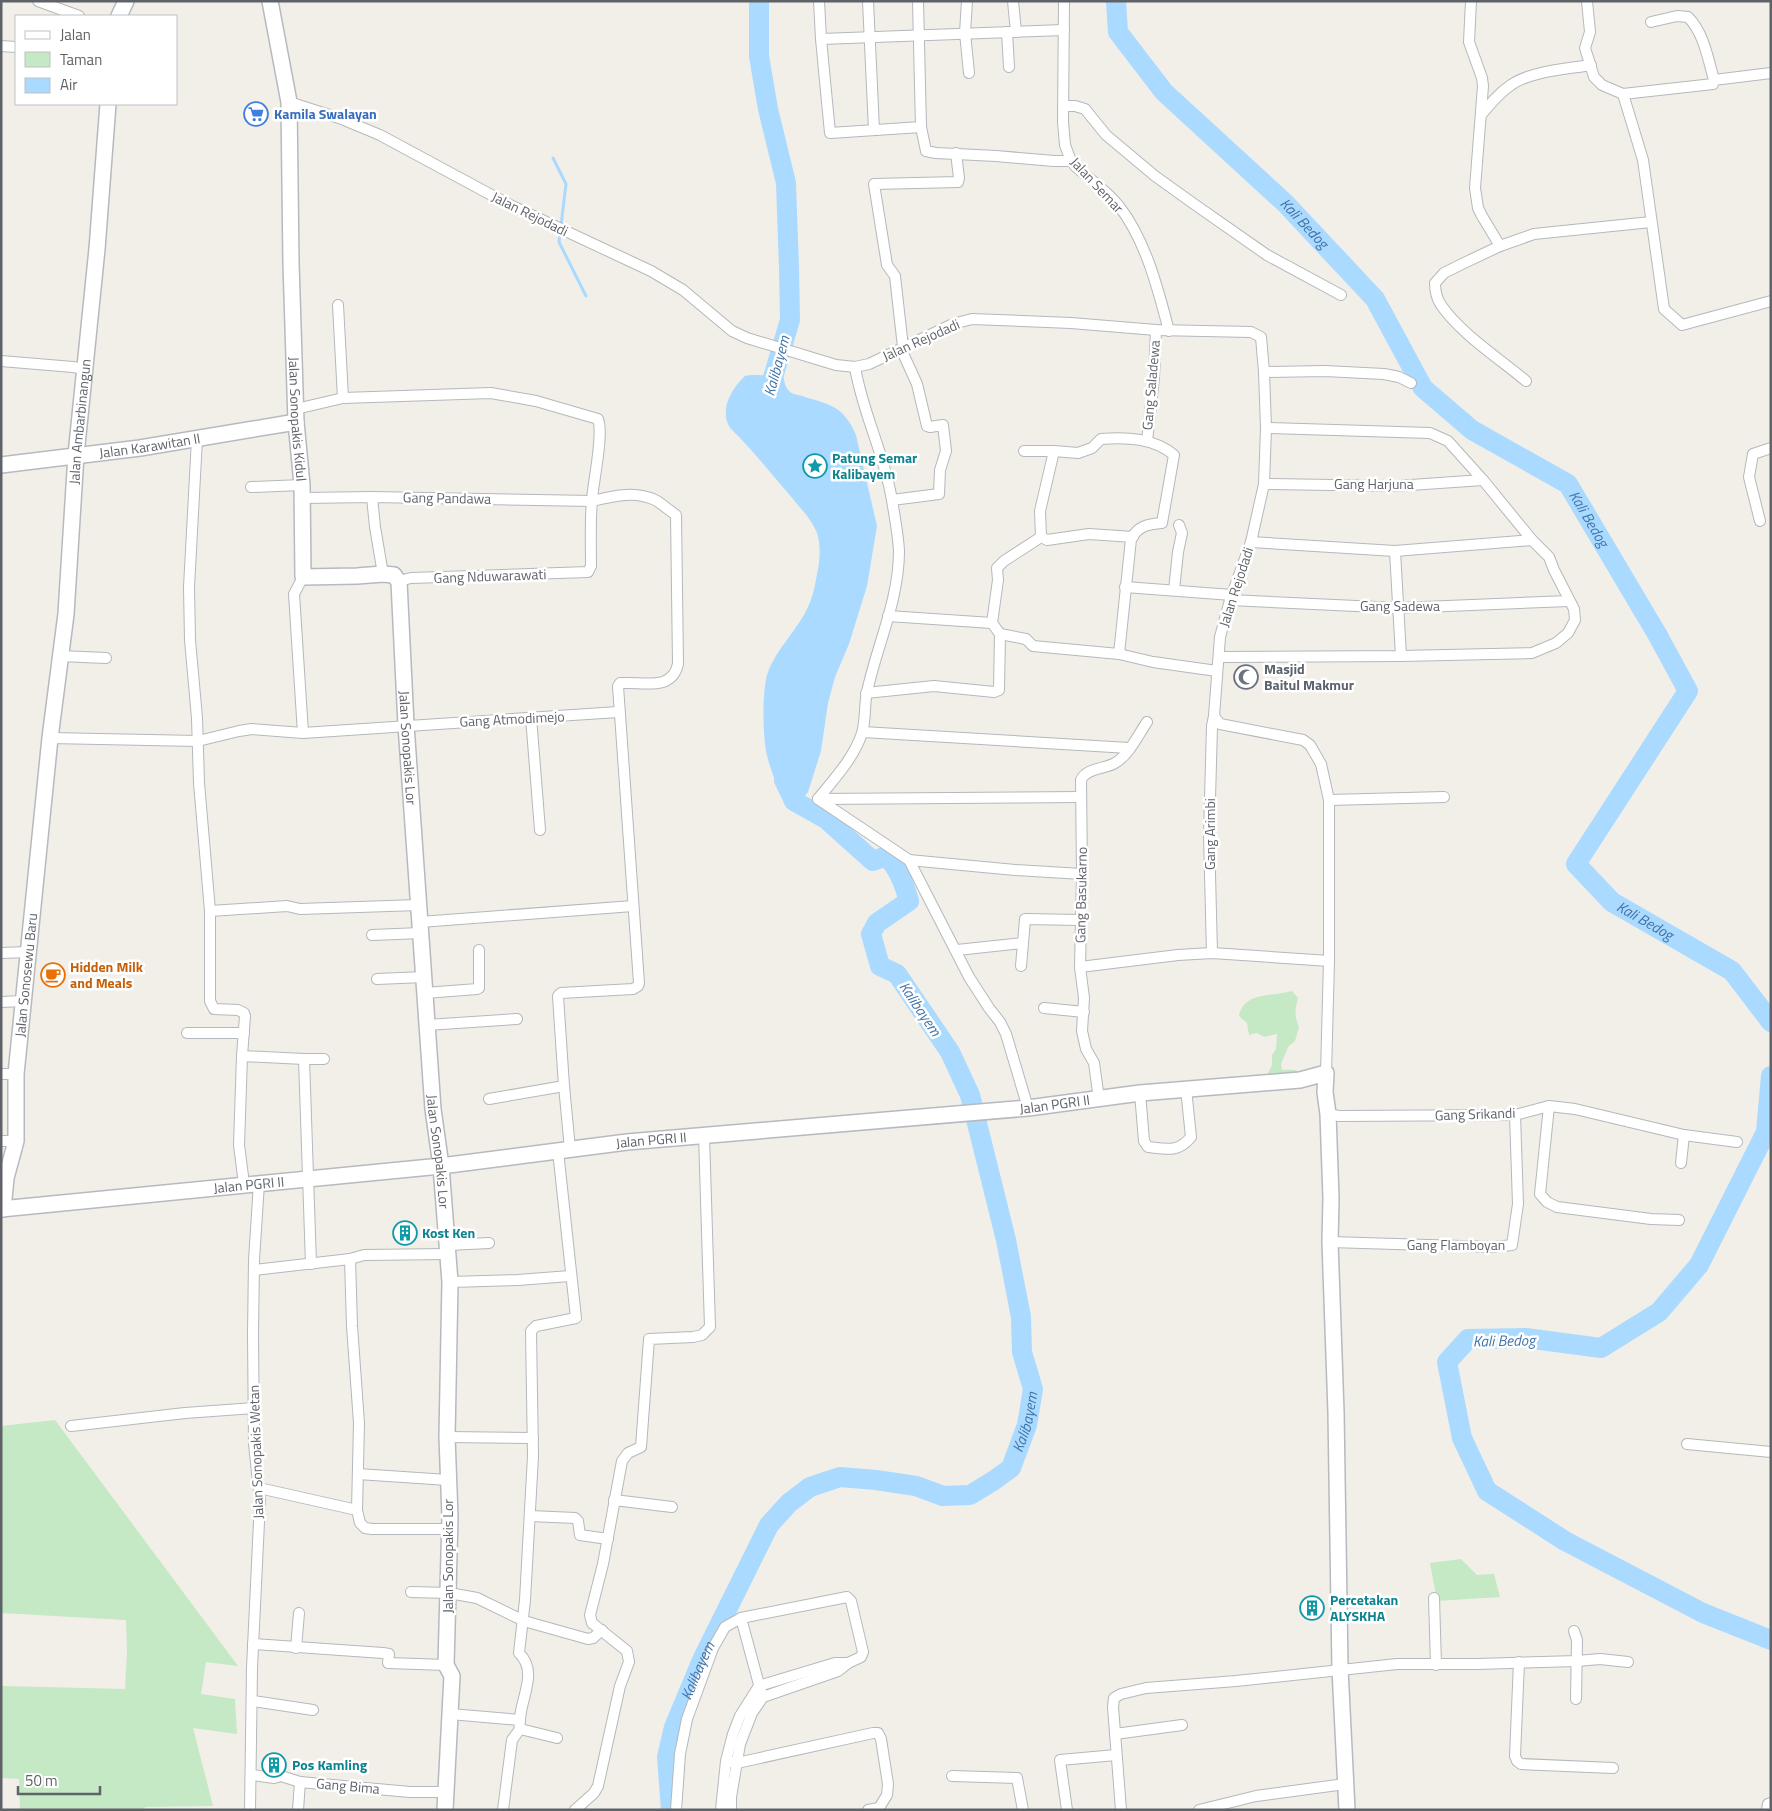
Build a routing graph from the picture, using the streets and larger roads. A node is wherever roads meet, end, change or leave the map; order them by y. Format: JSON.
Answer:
{"nodes":[{"id":1,"x":38,"y":1,"type":"edge"},
{"id":2,"x":126,"y":1,"type":"edge"},
{"id":3,"x":270,"y":1,"type":"edge"},
{"id":4,"x":820,"y":1,"type":"edge"},
{"id":5,"x":868,"y":1,"type":"edge"},
{"id":6,"x":918,"y":1,"type":"edge"},
{"id":7,"x":967,"y":1,"type":"edge"},
{"id":8,"x":1013,"y":1,"type":"edge"},
{"id":9,"x":1064,"y":1,"type":"edge"},
{"id":10,"x":1471,"y":1,"type":"edge"},
{"id":11,"x":1587,"y":1,"type":"edge"},
{"id":12,"x":76,"y":15,"type":"edge"},
{"id":13,"x":119,"y":15,"type":"edge"},
{"id":14,"x":1651,"y":22,"type":"dead end"},
{"id":15,"x":1064,"y":30,"type":"junction"},
{"id":16,"x":1012,"y":32,"type":"junction"},
{"id":17,"x":965,"y":33,"type":"junction"},
{"id":18,"x":919,"y":34,"type":"junction"},
{"id":19,"x":869,"y":37,"type":"junction"},
{"id":20,"x":821,"y":39,"type":"junction"},
{"id":21,"x":1,"y":46,"type":"edge"},
{"id":22,"x":15,"y":47,"type":"edge"},
{"id":23,"x":1591,"y":64,"type":"junction"},
{"id":24,"x":1009,"y":67,"type":"dead end"},
{"id":25,"x":1771,"y":73,"type":"edge"},
{"id":26,"x":969,"y":74,"type":"dead end"},
{"id":27,"x":1714,"y":80,"type":"junction"},
{"id":28,"x":1623,"y":94,"type":"junction"},
{"id":29,"x":289,"y":102,"type":"junction"},
{"id":30,"x":108,"y":105,"type":"edge"},
{"id":31,"x":1063,"y":106,"type":"junction"},
{"id":32,"x":1481,"y":115,"type":"junction"},
{"id":33,"x":921,"y":127,"type":"junction"},
{"id":34,"x":874,"y":130,"type":"junction"},
{"id":35,"x":956,"y":153,"type":"junction"},
{"id":36,"x":1072,"y":161,"type":"junction"},
{"id":37,"x":1651,"y":222,"type":"junction"},
{"id":38,"x":1500,"y":246,"type":"junction"},
{"id":39,"x":1341,"y":295,"type":"dead end"},
{"id":40,"x":1771,"y":301,"type":"edge"},
{"id":41,"x":338,"y":305,"type":"dead end"},
{"id":42,"x":1156,"y":330,"type":"junction"},
{"id":43,"x":1169,"y":331,"type":"junction"},
{"id":44,"x":902,"y":348,"type":"junction"},
{"id":45,"x":1,"y":361,"type":"edge"},
{"id":46,"x":855,"y":367,"type":"junction"},
{"id":47,"x":85,"y":369,"type":"junction"},
{"id":48,"x":1264,"y":372,"type":"junction"},
{"id":49,"x":1526,"y":381,"type":"dead end"},
{"id":50,"x":1411,"y":383,"type":"dead end"},
{"id":51,"x":343,"y":398,"type":"junction"},
{"id":52,"x":296,"y":416,"type":"junction"},
{"id":53,"x":1266,"y":428,"type":"junction"},
{"id":54,"x":197,"y":439,"type":"junction"},
{"id":55,"x":1147,"y":440,"type":"junction"},
{"id":56,"x":1771,"y":448,"type":"edge"},
{"id":57,"x":1024,"y":451,"type":"dead end"},
{"id":58,"x":1054,"y":451,"type":"junction"},
{"id":59,"x":76,"y":455,"type":"junction"},
{"id":60,"x":1,"y":465,"type":"edge"},
{"id":61,"x":1483,"y":480,"type":"junction"},
{"id":62,"x":1264,"y":484,"type":"junction"},
{"id":63,"x":251,"y":487,"type":"dead end"},
{"id":64,"x":302,"y":492,"type":"junction"},
{"id":65,"x":372,"y":497,"type":"junction"},
{"id":66,"x":892,"y":500,"type":"junction"},
{"id":67,"x":592,"y":501,"type":"junction"},
{"id":68,"x":1760,"y":521,"type":"dead end"},
{"id":69,"x":1179,"y":525,"type":"dead end"},
{"id":70,"x":1041,"y":537,"type":"junction"},
{"id":71,"x":1132,"y":537,"type":"junction"},
{"id":72,"x":1532,"y":540,"type":"junction"},
{"id":73,"x":1251,"y":542,"type":"junction"},
{"id":74,"x":1395,"y":551,"type":"junction"},
{"id":75,"x":383,"y":574,"type":"junction"},
{"id":76,"x":303,"y":577,"type":"junction"},
{"id":77,"x":399,"y":582,"type":"junction"},
{"id":78,"x":1125,"y":587,"type":"junction"},
{"id":79,"x":1174,"y":590,"type":"junction"},
{"id":80,"x":1231,"y":598,"type":"junction"},
{"id":81,"x":1569,"y":602,"type":"junction"},
{"id":82,"x":1399,"y":608,"type":"junction"},
{"id":83,"x":888,"y":616,"type":"junction"},
{"id":84,"x":992,"y":622,"type":"junction"},
{"id":85,"x":1000,"y":634,"type":"junction"},
{"id":86,"x":1119,"y":654,"type":"junction"},
{"id":87,"x":60,"y":656,"type":"junction"},
{"id":88,"x":1401,"y":656,"type":"junction"},
{"id":89,"x":1219,"y":657,"type":"junction"},
{"id":90,"x":106,"y":658,"type":"dead end"},
{"id":91,"x":1218,"y":671,"type":"junction"},
{"id":92,"x":866,"y":693,"type":"junction"},
{"id":93,"x":618,"y":712,"type":"junction"},
{"id":94,"x":1214,"y":716,"type":"junction"},
{"id":95,"x":531,"y":717,"type":"junction"},
{"id":96,"x":1147,"y":722,"type":"dead end"},
{"id":97,"x":406,"y":725,"type":"junction"},
{"id":98,"x":303,"y":732,"type":"junction"},
{"id":99,"x":863,"y":732,"type":"junction"},
{"id":100,"x":50,"y":738,"type":"junction"},
{"id":101,"x":198,"y":741,"type":"junction"},
{"id":102,"x":1129,"y":748,"type":"junction"},
{"id":103,"x":1080,"y":796,"type":"junction"},
{"id":104,"x":1444,"y":797,"type":"dead end"},
{"id":105,"x":818,"y":799,"type":"junction"},
{"id":106,"x":1329,"y":800,"type":"junction"},
{"id":107,"x":540,"y":830,"type":"dead end"},
{"id":108,"x":909,"y":860,"type":"junction"},
{"id":109,"x":1082,"y":874,"type":"junction"},
{"id":110,"x":418,"y":905,"type":"junction"},
{"id":111,"x":633,"y":906,"type":"junction"},
{"id":112,"x":210,"y":911,"type":"junction"},
{"id":113,"x":1080,"y":920,"type":"junction"},
{"id":114,"x":420,"y":927,"type":"junction"},
{"id":115,"x":372,"y":935,"type":"dead end"},
{"id":116,"x":1023,"y":943,"type":"junction"},
{"id":117,"x":479,"y":950,"type":"dead end"},
{"id":118,"x":957,"y":950,"type":"junction"},
{"id":119,"x":28,"y":952,"type":"junction"},
{"id":120,"x":1,"y":953,"type":"edge"},
{"id":121,"x":1212,"y":953,"type":"junction"},
{"id":122,"x":1329,"y":961,"type":"junction"},
{"id":123,"x":1021,"y":966,"type":"dead end"},
{"id":124,"x":1080,"y":967,"type":"junction"},
{"id":125,"x":424,"y":977,"type":"junction"},
{"id":126,"x":377,"y":979,"type":"dead end"},
{"id":127,"x":425,"y":993,"type":"junction"},
{"id":128,"x":24,"y":1001,"type":"junction"},
{"id":129,"x":1,"y":1002,"type":"edge"},
{"id":130,"x":1044,"y":1008,"type":"dead end"},
{"id":131,"x":1084,"y":1012,"type":"junction"},
{"id":132,"x":517,"y":1018,"type":"dead end"},
{"id":133,"x":428,"y":1025,"type":"junction"},
{"id":134,"x":188,"y":1033,"type":"dead end"},
{"id":135,"x":244,"y":1033,"type":"junction"},
{"id":136,"x":242,"y":1056,"type":"junction"},
{"id":137,"x":304,"y":1059,"type":"junction"},
{"id":138,"x":324,"y":1059,"type":"dead end"},
{"id":139,"x":9,"y":1074,"type":"edge"},
{"id":140,"x":1326,"y":1074,"type":"junction"},
{"id":141,"x":1300,"y":1080,"type":"junction"},
{"id":142,"x":564,"y":1086,"type":"junction"},
{"id":143,"x":1186,"y":1090,"type":"junction"},
{"id":144,"x":1325,"y":1092,"type":"junction"},
{"id":145,"x":1140,"y":1093,"type":"junction"},
{"id":146,"x":489,"y":1099,"type":"dead end"},
{"id":147,"x":1099,"y":1099,"type":"junction"},
{"id":148,"x":1549,"y":1106,"type":"junction"},
{"id":149,"x":1028,"y":1108,"type":"junction"},
{"id":150,"x":1328,"y":1114,"type":"junction"},
{"id":151,"x":1515,"y":1115,"type":"junction"},
{"id":152,"x":1684,"y":1135,"type":"junction"},
{"id":153,"x":704,"y":1136,"type":"junction"},
{"id":154,"x":8,"y":1141,"type":"edge"},
{"id":155,"x":1737,"y":1142,"type":"dead end"},
{"id":156,"x":564,"y":1150,"type":"junction"},
{"id":157,"x":1681,"y":1163,"type":"dead end"},
{"id":158,"x":441,"y":1166,"type":"junction"},
{"id":159,"x":307,"y":1178,"type":"junction"},
{"id":160,"x":259,"y":1183,"type":"junction"},
{"id":161,"x":244,"y":1184,"type":"junction"},
{"id":162,"x":2,"y":1209,"type":"edge"},
{"id":163,"x":1679,"y":1220,"type":"dead end"},
{"id":164,"x":1330,"y":1242,"type":"junction"},
{"id":165,"x":489,"y":1243,"type":"dead end"},
{"id":166,"x":448,"y":1249,"type":"junction"},
{"id":167,"x":350,"y":1259,"type":"junction"},
{"id":168,"x":311,"y":1264,"type":"junction"},
{"id":169,"x":254,"y":1270,"type":"junction"},
{"id":170,"x":570,"y":1276,"type":"junction"},
{"id":171,"x":450,"y":1282,"type":"junction"},
{"id":172,"x":254,"y":1408,"type":"junction"},
{"id":173,"x":71,"y":1426,"type":"dead end"},
{"id":174,"x":447,"y":1437,"type":"junction"},
{"id":175,"x":534,"y":1438,"type":"junction"},
{"id":176,"x":1687,"y":1444,"type":"dead end"},
{"id":177,"x":1771,"y":1452,"type":"edge"},
{"id":178,"x":358,"y":1474,"type":"junction"},
{"id":179,"x":448,"y":1480,"type":"junction"},
{"id":180,"x":259,"y":1488,"type":"junction"},
{"id":181,"x":614,"y":1500,"type":"junction"},
{"id":182,"x":672,"y":1507,"type":"dead end"},
{"id":183,"x":357,"y":1510,"type":"junction"},
{"id":184,"x":530,"y":1516,"type":"junction"},
{"id":185,"x":448,"y":1529,"type":"junction"},
{"id":186,"x":608,"y":1539,"type":"junction"},
{"id":187,"x":410,"y":1592,"type":"dead end"},
{"id":188,"x":449,"y":1593,"type":"junction"},
{"id":189,"x":1434,"y":1598,"type":"dead end"},
{"id":190,"x":299,"y":1613,"type":"dead end"},
{"id":191,"x":741,"y":1618,"type":"junction"},
{"id":192,"x":524,"y":1621,"type":"junction"},
{"id":193,"x":602,"y":1630,"type":"junction"},
{"id":194,"x":1574,"y":1630,"type":"dead end"},
{"id":195,"x":253,"y":1644,"type":"junction"},
{"id":196,"x":296,"y":1648,"type":"junction"},
{"id":197,"x":1578,"y":1661,"type":"junction"},
{"id":198,"x":1519,"y":1662,"type":"junction"},
{"id":199,"x":1628,"y":1662,"type":"dead end"},
{"id":200,"x":848,"y":1663,"type":"junction"},
{"id":201,"x":446,"y":1665,"type":"junction"},
{"id":202,"x":1436,"y":1665,"type":"junction"},
{"id":203,"x":1340,"y":1669,"type":"junction"},
{"id":204,"x":760,"y":1686,"type":"junction"},
{"id":205,"x":763,"y":1697,"type":"junction"},
{"id":206,"x":1576,"y":1699,"type":"dead end"},
{"id":207,"x":252,"y":1701,"type":"junction"},
{"id":208,"x":313,"y":1710,"type":"dead end"},
{"id":209,"x":450,"y":1714,"type":"junction"},
{"id":210,"x":520,"y":1725,"type":"junction"},
{"id":211,"x":1182,"y":1725,"type":"dead end"},
{"id":212,"x":1115,"y":1734,"type":"junction"},
{"id":213,"x":557,"y":1738,"type":"dead end"},
{"id":214,"x":1116,"y":1755,"type":"junction"},
{"id":215,"x":726,"y":1761,"type":"junction"},
{"id":216,"x":737,"y":1763,"type":"junction"},
{"id":217,"x":1613,"y":1768,"type":"dead end"},
{"id":218,"x":252,"y":1775,"type":"junction"},
{"id":219,"x":952,"y":1776,"type":"dead end"},
{"id":220,"x":300,"y":1782,"type":"junction"},
{"id":221,"x":1345,"y":1784,"type":"junction"},
{"id":222,"x":446,"y":1792,"type":"junction"},
{"id":223,"x":1771,"y":1803,"type":"edge"},
{"id":224,"x":1225,"y":1806,"type":"edge"},
{"id":225,"x":879,"y":1809,"type":"edge"},
{"id":226,"x":250,"y":1810,"type":"edge"},
{"id":227,"x":298,"y":1810,"type":"edge"},
{"id":228,"x":446,"y":1810,"type":"edge"},
{"id":229,"x":503,"y":1810,"type":"edge"},
{"id":230,"x":575,"y":1810,"type":"edge"},
{"id":231,"x":676,"y":1810,"type":"edge"},
{"id":232,"x":721,"y":1810,"type":"edge"},
{"id":233,"x":731,"y":1810,"type":"edge"},
{"id":234,"x":868,"y":1810,"type":"edge"},
{"id":235,"x":1023,"y":1810,"type":"edge"},
{"id":236,"x":1067,"y":1810,"type":"edge"},
{"id":237,"x":1121,"y":1810,"type":"edge"},
{"id":238,"x":1200,"y":1810,"type":"edge"},
{"id":239,"x":1347,"y":1810,"type":"edge"},
{"id":240,"x":1767,"y":1810,"type":"edge"}],
"edges":[{"from":1,"to":12,"type":"street"},
{"from":2,"to":13,"type":"street"},
{"from":3,"to":29,"type":"street","name":"Jalan Sonopakis Kidul"},
{"from":4,"to":20,"type":"street"},
{"from":5,"to":19,"type":"street"},
{"from":6,"to":18,"type":"street"},
{"from":7,"to":17,"type":"street"},
{"from":8,"to":16,"type":"street"},
{"from":9,"to":15,"type":"street","name":"Jalan Semar"},
{"from":10,"to":32,"type":"street"},
{"from":11,"to":23,"type":"street"},
{"from":14,"to":27,"type":"street"},
{"from":15,"to":16,"type":"street"},
{"from":15,"to":31,"type":"street","name":"Jalan Semar"},
{"from":16,"to":17,"type":"street"},
{"from":16,"to":24,"type":"street"},
{"from":17,"to":18,"type":"street"},
{"from":17,"to":26,"type":"street"},
{"from":18,"to":19,"type":"street"},
{"from":18,"to":33,"type":"street"},
{"from":19,"to":20,"type":"street"},
{"from":19,"to":34,"type":"street"},
{"from":20,"to":34,"type":"street"},
{"from":21,"to":22,"type":"street"},
{"from":23,"to":28,"type":"street"},
{"from":23,"to":32,"type":"street"},
{"from":25,"to":27,"type":"street"},
{"from":27,"to":28,"type":"street"},
{"from":28,"to":37,"type":"street"},
{"from":29,"to":46,"type":"street","name":"Jalan Rejodadi"},
{"from":29,"to":52,"type":"street","name":"Jalan Sonopakis Kidul"},
{"from":30,"to":47,"type":"street","name":"Jalan Ambarbinangun"},
{"from":31,"to":36,"type":"street","name":"Jalan Semar"},
{"from":31,"to":39,"type":"street"},
{"from":32,"to":38,"type":"street"},
{"from":33,"to":34,"type":"street"},
{"from":33,"to":35,"type":"street"},
{"from":35,"to":36,"type":"street"},
{"from":35,"to":44,"type":"street"},
{"from":36,"to":43,"type":"street","name":"Jalan Semar"},
{"from":37,"to":38,"type":"street"},
{"from":37,"to":40,"type":"street"},
{"from":38,"to":49,"type":"street"},
{"from":41,"to":51,"type":"street"},
{"from":42,"to":43,"type":"street","name":"Jalan Rejodadi"},
{"from":42,"to":44,"type":"street","name":"Jalan Rejodadi"},
{"from":42,"to":55,"type":"street","name":"Gang Saladewa"},
{"from":43,"to":48,"type":"street","name":"Jalan Rejodadi"},
{"from":44,"to":46,"type":"street","name":"Jalan Rejodadi"},
{"from":44,"to":66,"type":"street"},
{"from":45,"to":47,"type":"street"},
{"from":46,"to":66,"type":"street"},
{"from":47,"to":59,"type":"street","name":"Jalan Ambarbinangun"},
{"from":48,"to":50,"type":"street"},
{"from":48,"to":53,"type":"street","name":"Jalan Rejodadi"},
{"from":51,"to":52,"type":"street"},
{"from":51,"to":67,"type":"street"},
{"from":52,"to":54,"type":"street","name":"Jalan Karawitan II"},
{"from":52,"to":64,"type":"street","name":"Jalan Sonopakis Kidul"},
{"from":53,"to":61,"type":"street"},
{"from":53,"to":62,"type":"street","name":"Jalan Rejodadi"},
{"from":54,"to":59,"type":"street","name":"Jalan Karawitan II"},
{"from":54,"to":101,"type":"street"},
{"from":55,"to":58,"type":"street"},
{"from":55,"to":71,"type":"street"},
{"from":56,"to":68,"type":"street"},
{"from":57,"to":58,"type":"street"},
{"from":58,"to":70,"type":"street"},
{"from":59,"to":60,"type":"street","name":"Jalan Karawitan II"},
{"from":59,"to":87,"type":"street","name":"Jalan Ambarbinangun"},
{"from":61,"to":62,"type":"street","name":"Gang Harjuna"},
{"from":61,"to":72,"type":"street"},
{"from":62,"to":73,"type":"street","name":"Jalan Rejodadi"},
{"from":63,"to":64,"type":"street","name":"Gang Pandawa"},
{"from":64,"to":65,"type":"street","name":"Gang Pandawa"},
{"from":64,"to":76,"type":"street","name":"Jalan Sonopakis Kidul"},
{"from":65,"to":67,"type":"street","name":"Gang Pandawa"},
{"from":65,"to":75,"type":"street"},
{"from":66,"to":83,"type":"street"},
{"from":67,"to":77,"type":"street","name":"Gang Nduwarawati"},
{"from":67,"to":93,"type":"street","name":"Gang Pandawa"},
{"from":69,"to":79,"type":"street"},
{"from":70,"to":71,"type":"street"},
{"from":70,"to":84,"type":"street"},
{"from":71,"to":78,"type":"street"},
{"from":72,"to":74,"type":"street"},
{"from":72,"to":81,"type":"street"},
{"from":73,"to":74,"type":"street"},
{"from":73,"to":80,"type":"street","name":"Jalan Rejodadi"},
{"from":74,"to":82,"type":"street"},
{"from":75,"to":76,"type":"street"},
{"from":75,"to":77,"type":"street"},
{"from":76,"to":98,"type":"street","name":"Jalan Sonopakis Kidul"},
{"from":77,"to":97,"type":"street","name":"Jalan Sonopakis Lor"},
{"from":78,"to":79,"type":"street","name":"Gang Sadewa"},
{"from":78,"to":86,"type":"street"},
{"from":79,"to":80,"type":"street","name":"Gang Sadewa"},
{"from":80,"to":82,"type":"street","name":"Gang Sadewa"},
{"from":80,"to":89,"type":"street","name":"Jalan Rejodadi"},
{"from":81,"to":82,"type":"street","name":"Gang Sadewa"},
{"from":81,"to":88,"type":"street"},
{"from":82,"to":88,"type":"street"},
{"from":83,"to":84,"type":"street"},
{"from":83,"to":92,"type":"street"},
{"from":84,"to":85,"type":"street"},
{"from":85,"to":86,"type":"street"},
{"from":85,"to":92,"type":"street"},
{"from":86,"to":91,"type":"street"},
{"from":87,"to":90,"type":"street"},
{"from":87,"to":100,"type":"street","name":"Jalan Ambarbinangun"},
{"from":88,"to":89,"type":"street"},
{"from":89,"to":91,"type":"street","name":"Jalan Rejodadi"},
{"from":91,"to":94,"type":"street","name":"Jalan Rejodadi"},
{"from":92,"to":99,"type":"street"},
{"from":93,"to":95,"type":"street","name":"Gang Atmodimejo"},
{"from":93,"to":111,"type":"street"},
{"from":94,"to":106,"type":"street"},
{"from":94,"to":121,"type":"street","name":"Gang Arimbi"},
{"from":95,"to":97,"type":"street","name":"Gang Atmodimejo"},
{"from":95,"to":107,"type":"street"},
{"from":96,"to":102,"type":"street","name":"Gang Basukarno"},
{"from":97,"to":98,"type":"street"},
{"from":97,"to":110,"type":"street","name":"Jalan Sonopakis Lor"},
{"from":98,"to":101,"type":"street"},
{"from":99,"to":102,"type":"street"},
{"from":99,"to":105,"type":"street"},
{"from":100,"to":101,"type":"street"},
{"from":100,"to":119,"type":"street","name":"Jalan Sonosewu Baru"},
{"from":101,"to":112,"type":"street"},
{"from":102,"to":103,"type":"street","name":"Gang Basukarno"},
{"from":103,"to":105,"type":"street"},
{"from":103,"to":109,"type":"street","name":"Gang Basukarno"},
{"from":104,"to":106,"type":"street"},
{"from":105,"to":108,"type":"street"},
{"from":106,"to":122,"type":"street"},
{"from":108,"to":109,"type":"street"},
{"from":108,"to":118,"type":"street"},
{"from":109,"to":113,"type":"street","name":"Gang Basukarno"},
{"from":110,"to":112,"type":"street"},
{"from":110,"to":114,"type":"street","name":"Jalan Sonopakis Lor"},
{"from":111,"to":114,"type":"street"},
{"from":111,"to":142,"type":"street"},
{"from":112,"to":135,"type":"street"},
{"from":113,"to":116,"type":"street"},
{"from":113,"to":124,"type":"street","name":"Gang Basukarno"},
{"from":114,"to":115,"type":"street"},
{"from":114,"to":125,"type":"street","name":"Jalan Sonopakis Lor"},
{"from":116,"to":118,"type":"street"},
{"from":116,"to":123,"type":"street"},
{"from":117,"to":127,"type":"street"},
{"from":118,"to":149,"type":"street"},
{"from":119,"to":120,"type":"street"},
{"from":119,"to":128,"type":"street","name":"Jalan Sonosewu Baru"},
{"from":121,"to":122,"type":"street"},
{"from":121,"to":124,"type":"street"},
{"from":122,"to":140,"type":"street"},
{"from":124,"to":131,"type":"street","name":"Gang Basukarno"},
{"from":125,"to":126,"type":"street"},
{"from":125,"to":127,"type":"street","name":"Jalan Sonopakis Lor"},
{"from":127,"to":133,"type":"street","name":"Jalan Sonopakis Lor"},
{"from":128,"to":129,"type":"street"},
{"from":128,"to":139,"type":"street","name":"Jalan Sonosewu Baru"},
{"from":130,"to":131,"type":"street"},
{"from":131,"to":147,"type":"street","name":"Gang Basukarno"},
{"from":132,"to":133,"type":"street"},
{"from":133,"to":158,"type":"street","name":"Jalan Sonopakis Lor"},
{"from":134,"to":135,"type":"street"},
{"from":135,"to":136,"type":"street"},
{"from":136,"to":137,"type":"street"},
{"from":136,"to":161,"type":"street"},
{"from":137,"to":138,"type":"street"},
{"from":137,"to":159,"type":"street"},
{"from":139,"to":154,"type":"street","name":"Jalan Sonosewu Baru"},
{"from":140,"to":141,"type":"street","name":"Jalan PGRI II"},
{"from":140,"to":144,"type":"street"},
{"from":141,"to":143,"type":"street","name":"Jalan PGRI II"},
{"from":141,"to":144,"type":"street"},
{"from":142,"to":146,"type":"street"},
{"from":142,"to":156,"type":"street"},
{"from":143,"to":145,"type":"street","name":"Jalan PGRI II"},
{"from":143,"to":145,"type":"street"},
{"from":144,"to":150,"type":"street"},
{"from":145,"to":147,"type":"street","name":"Jalan PGRI II"},
{"from":147,"to":149,"type":"street","name":"Jalan PGRI II"},
{"from":148,"to":151,"type":"street","name":"Gang Srikandi"},
{"from":148,"to":152,"type":"street","name":"Gang Srikandi"},
{"from":148,"to":163,"type":"street"},
{"from":149,"to":153,"type":"street","name":"Jalan PGRI II"},
{"from":150,"to":151,"type":"street","name":"Gang Srikandi"},
{"from":150,"to":164,"type":"street"},
{"from":151,"to":164,"type":"street","name":"Gang Flamboyan"},
{"from":152,"to":155,"type":"street","name":"Gang Srikandi"},
{"from":152,"to":157,"type":"street"},
{"from":153,"to":156,"type":"street","name":"Jalan PGRI II"},
{"from":153,"to":181,"type":"street"},
{"from":154,"to":162,"type":"street","name":"Jalan Sonosewu Baru"},
{"from":156,"to":158,"type":"street","name":"Jalan PGRI II"},
{"from":156,"to":170,"type":"street"},
{"from":158,"to":159,"type":"street","name":"Jalan PGRI II"},
{"from":158,"to":166,"type":"street","name":"Jalan Sonopakis Lor"},
{"from":159,"to":160,"type":"street","name":"Jalan PGRI II"},
{"from":159,"to":168,"type":"street"},
{"from":160,"to":161,"type":"street","name":"Jalan PGRI II"},
{"from":160,"to":169,"type":"street","name":"Jalan Sonopakis Wetan"},
{"from":161,"to":162,"type":"street","name":"Jalan PGRI II"},
{"from":164,"to":203,"type":"street"},
{"from":165,"to":166,"type":"street"},
{"from":166,"to":167,"type":"street"},
{"from":166,"to":171,"type":"street","name":"Jalan Sonopakis Lor"},
{"from":167,"to":168,"type":"street"},
{"from":167,"to":178,"type":"street"},
{"from":168,"to":169,"type":"street"},
{"from":169,"to":172,"type":"street","name":"Jalan Sonopakis Wetan"},
{"from":170,"to":171,"type":"street"},
{"from":170,"to":175,"type":"street"},
{"from":171,"to":174,"type":"street","name":"Jalan Sonopakis Lor"},
{"from":172,"to":173,"type":"street"},
{"from":172,"to":180,"type":"street","name":"Jalan Sonopakis Wetan"},
{"from":174,"to":175,"type":"street"},
{"from":174,"to":179,"type":"street","name":"Jalan Sonopakis Lor"},
{"from":175,"to":184,"type":"street"},
{"from":176,"to":177,"type":"street"},
{"from":178,"to":179,"type":"street"},
{"from":178,"to":183,"type":"street"},
{"from":179,"to":185,"type":"street","name":"Jalan Sonopakis Lor"},
{"from":180,"to":183,"type":"street"},
{"from":180,"to":195,"type":"street","name":"Jalan Sonopakis Wetan"},
{"from":181,"to":182,"type":"street"},
{"from":181,"to":186,"type":"street"},
{"from":183,"to":185,"type":"street"},
{"from":184,"to":186,"type":"street"},
{"from":184,"to":192,"type":"street"},
{"from":185,"to":188,"type":"street","name":"Jalan Sonopakis Lor"},
{"from":186,"to":193,"type":"street"},
{"from":187,"to":188,"type":"street"},
{"from":188,"to":192,"type":"street"},
{"from":188,"to":201,"type":"street","name":"Jalan Sonopakis Lor"},
{"from":189,"to":202,"type":"street"},
{"from":190,"to":196,"type":"street"},
{"from":191,"to":200,"type":"street"},
{"from":191,"to":204,"type":"street"},
{"from":191,"to":231,"type":"street"},
{"from":192,"to":193,"type":"street"},
{"from":192,"to":210,"type":"street"},
{"from":193,"to":230,"type":"street"},
{"from":194,"to":197,"type":"street"},
{"from":195,"to":196,"type":"street"},
{"from":195,"to":207,"type":"street","name":"Jalan Sonopakis Wetan"},
{"from":196,"to":201,"type":"street"},
{"from":197,"to":198,"type":"street"},
{"from":197,"to":199,"type":"street"},
{"from":197,"to":206,"type":"street"},
{"from":198,"to":202,"type":"street"},
{"from":198,"to":217,"type":"street"},
{"from":200,"to":204,"type":"street"},
{"from":200,"to":205,"type":"street"},
{"from":201,"to":209,"type":"street","name":"Jalan Sonopakis Lor"},
{"from":202,"to":203,"type":"street"},
{"from":203,"to":212,"type":"street"},
{"from":203,"to":221,"type":"street"},
{"from":204,"to":205,"type":"street"},
{"from":204,"to":215,"type":"street"},
{"from":205,"to":216,"type":"street"},
{"from":207,"to":208,"type":"street"},
{"from":207,"to":218,"type":"street","name":"Jalan Sonopakis Wetan"},
{"from":209,"to":210,"type":"street"},
{"from":209,"to":222,"type":"street","name":"Jalan Sonopakis Lor"},
{"from":210,"to":213,"type":"street"},
{"from":210,"to":229,"type":"street"},
{"from":211,"to":212,"type":"street"},
{"from":212,"to":214,"type":"street"},
{"from":214,"to":236,"type":"street"},
{"from":214,"to":237,"type":"street"},
{"from":215,"to":216,"type":"street"},
{"from":215,"to":232,"type":"street"},
{"from":216,"to":225,"type":"street"},
{"from":216,"to":233,"type":"street"},
{"from":218,"to":220,"type":"street","name":"Gang Bima"},
{"from":218,"to":226,"type":"street","name":"Jalan Sonopakis Wetan"},
{"from":219,"to":235,"type":"street"},
{"from":220,"to":222,"type":"street","name":"Gang Bima"},
{"from":220,"to":227,"type":"street"},
{"from":221,"to":224,"type":"street"},
{"from":221,"to":239,"type":"street"},
{"from":222,"to":228,"type":"street","name":"Jalan Sonopakis Lor"},
{"from":223,"to":240,"type":"street"},
{"from":224,"to":238,"type":"street"},
{"from":225,"to":234,"type":"street"}]}
